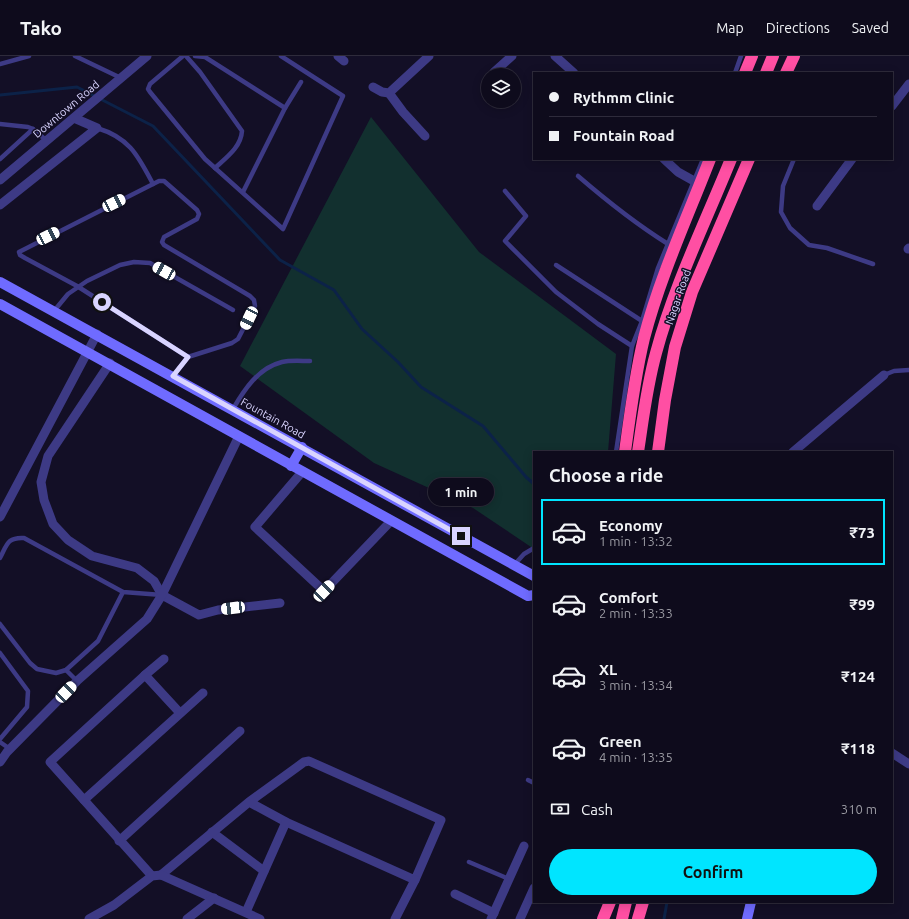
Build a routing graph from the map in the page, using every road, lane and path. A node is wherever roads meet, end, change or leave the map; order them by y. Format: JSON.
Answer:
{"nodes":[{"id":1,"x":29,"y":56,"type":"edge"},
{"id":2,"x":75,"y":56,"type":"edge"},
{"id":3,"x":147,"y":56,"type":"edge"},
{"id":4,"x":183,"y":56,"type":"edge"},
{"id":5,"x":186,"y":56,"type":"edge"},
{"id":6,"x":195,"y":56,"type":"edge"},
{"id":7,"x":281,"y":56,"type":"edge"},
{"id":8,"x":429,"y":56,"type":"edge"},
{"id":9,"x":512,"y":56,"type":"edge"},
{"id":10,"x":556,"y":56,"type":"edge"},
{"id":11,"x":741,"y":56,"type":"edge"},
{"id":12,"x":752,"y":56,"type":"edge"},
{"id":13,"x":773,"y":56,"type":"edge"},
{"id":14,"x":794,"y":56,"type":"edge"},
{"id":15,"x":0,"y":64,"type":"edge"},
{"id":16,"x":498,"y":68,"type":"edge"},
{"id":17,"x":573,"y":72,"type":"edge"},
{"id":18,"x":735,"y":72,"type":"edge"},
{"id":19,"x":745,"y":72,"type":"edge"},
{"id":20,"x":766,"y":72,"type":"edge"},
{"id":21,"x":786,"y":72,"type":"edge"},
{"id":22,"x":121,"y":78,"type":"junction"},
{"id":23,"x":301,"y":82,"type":"dead end"},
{"id":24,"x":909,"y":84,"type":"edge"},
{"id":25,"x":373,"y":87,"type":"dead end"},
{"id":26,"x":389,"y":93,"type":"junction"},
{"id":27,"x":893,"y":105,"type":"edge"},
{"id":28,"x":286,"y":108,"type":"junction"},
{"id":29,"x":74,"y":118,"type":"junction"},
{"id":30,"x":0,"y":124,"type":"edge"},
{"id":31,"x":97,"y":128,"type":"junction"},
{"id":32,"x":33,"y":129,"type":"junction"},
{"id":33,"x":426,"y":136,"type":"dead end"},
{"id":34,"x":47,"y":141,"type":"junction"},
{"id":35,"x":0,"y":159,"type":"edge"},
{"id":36,"x":665,"y":160,"type":"edge"},
{"id":37,"x":703,"y":160,"type":"edge"},
{"id":38,"x":710,"y":160,"type":"edge"},
{"id":39,"x":731,"y":160,"type":"edge"},
{"id":40,"x":749,"y":160,"type":"edge"},
{"id":41,"x":794,"y":160,"type":"edge"},
{"id":42,"x":851,"y":160,"type":"edge"},
{"id":43,"x":215,"y":168,"type":"junction"},
{"id":44,"x":578,"y":176,"type":"dead end"},
{"id":45,"x":0,"y":180,"type":"edge"},
{"id":46,"x":694,"y":181,"type":"junction"},
{"id":47,"x":153,"y":184,"type":"junction"},
{"id":48,"x":505,"y":191,"type":"dead end"},
{"id":49,"x":243,"y":192,"type":"junction"},
{"id":50,"x":0,"y":205,"type":"edge"},
{"id":51,"x":817,"y":206,"type":"dead end"},
{"id":52,"x":668,"y":244,"type":"junction"},
{"id":53,"x":873,"y":264,"type":"dead end"},
{"id":54,"x":556,"y":265,"type":"dead end"},
{"id":55,"x":0,"y":282,"type":"edge"},
{"id":56,"x":77,"y":286,"type":"junction"},
{"id":57,"x":0,"y":304,"type":"edge"},
{"id":58,"x":233,"y":310,"type":"dead end"},
{"id":59,"x":54,"y":311,"type":"junction"},
{"id":60,"x":642,"y":321,"type":"junction"},
{"id":61,"x":96,"y":334,"type":"junction"},
{"id":62,"x":632,"y":346,"type":"junction"},
{"id":63,"x":88,"y":351,"type":"junction"},
{"id":64,"x":188,"y":357,"type":"junction"},
{"id":65,"x":310,"y":361,"type":"dead end"},
{"id":66,"x":110,"y":364,"type":"junction"},
{"id":67,"x":909,"y":370,"type":"edge"},
{"id":68,"x":884,"y":375,"type":"joint"},
{"id":69,"x":173,"y":376,"type":"junction"},
{"id":70,"x":233,"y":409,"type":"junction"},
{"id":71,"x":239,"y":436,"type":"junction"},
{"id":72,"x":302,"y":448,"type":"junction"},
{"id":73,"x":616,"y":451,"type":"edge"},
{"id":74,"x":625,"y":451,"type":"edge"},
{"id":75,"x":638,"y":451,"type":"edge"},
{"id":76,"x":658,"y":451,"type":"edge"},
{"id":77,"x":794,"y":451,"type":"edge"},
{"id":78,"x":291,"y":466,"type":"junction"},
{"id":79,"x":302,"y":472,"type":"junction"},
{"id":80,"x":0,"y":517,"type":"edge"},
{"id":81,"x":391,"y":521,"type":"junction"},
{"id":82,"x":533,"y":549,"type":"edge"},
{"id":83,"x":0,"y":558,"type":"edge"},
{"id":84,"x":514,"y":565,"type":"junction"},
{"id":85,"x":533,"y":575,"type":"edge"},
{"id":86,"x":123,"y":592,"type":"junction"},
{"id":87,"x":162,"y":595,"type":"junction"},
{"id":88,"x":533,"y":595,"type":"edge"},
{"id":89,"x":280,"y":603,"type":"dead end"},
{"id":90,"x":0,"y":624,"type":"edge"},
{"id":91,"x":0,"y":653,"type":"edge"},
{"id":92,"x":164,"y":659,"type":"dead end"},
{"id":93,"x":66,"y":670,"type":"junction"},
{"id":94,"x":145,"y":676,"type":"junction"},
{"id":95,"x":77,"y":681,"type":"junction"},
{"id":96,"x":203,"y":693,"type":"dead end"},
{"id":97,"x":180,"y":712,"type":"junction"},
{"id":98,"x":240,"y":731,"type":"dead end"},
{"id":99,"x":0,"y":739,"type":"edge"},
{"id":100,"x":0,"y":742,"type":"edge"},
{"id":101,"x":10,"y":749,"type":"junction"},
{"id":102,"x":893,"y":754,"type":"edge"},
{"id":103,"x":0,"y":762,"type":"edge"},
{"id":104,"x":909,"y":764,"type":"edge"},
{"id":105,"x":528,"y":780,"type":"dead end"},
{"id":106,"x":533,"y":782,"type":"edge"},
{"id":107,"x":84,"y":800,"type":"junction"},
{"id":108,"x":249,"y":802,"type":"junction"},
{"id":109,"x":286,"y":822,"type":"junction"},
{"id":110,"x":212,"y":832,"type":"junction"},
{"id":111,"x":119,"y":841,"type":"junction"},
{"id":112,"x":524,"y":846,"type":"dead end"},
{"id":113,"x":469,"y":862,"type":"dead end"},
{"id":114,"x":264,"y":871,"type":"junction"},
{"id":115,"x":157,"y":876,"type":"junction"},
{"id":116,"x":509,"y":879,"type":"junction"},
{"id":117,"x":415,"y":880,"type":"junction"},
{"id":118,"x":533,"y":890,"type":"edge"},
{"id":119,"x":455,"y":894,"type":"dead end"},
{"id":120,"x":214,"y":898,"type":"junction"},
{"id":121,"x":610,"y":903,"type":"edge"},
{"id":122,"x":626,"y":903,"type":"edge"},
{"id":123,"x":643,"y":903,"type":"edge"},
{"id":124,"x":751,"y":903,"type":"edge"},
{"id":125,"x":252,"y":916,"type":"edge"},
{"id":126,"x":493,"y":916,"type":"edge"},
{"id":127,"x":89,"y":919,"type":"edge"},
{"id":128,"x":187,"y":919,"type":"edge"},
{"id":129,"x":395,"y":919,"type":"edge"},
{"id":130,"x":520,"y":919,"type":"edge"},
{"id":131,"x":603,"y":919,"type":"edge"},
{"id":132,"x":622,"y":919,"type":"edge"},
{"id":133,"x":638,"y":919,"type":"edge"},
{"id":134,"x":747,"y":919,"type":"edge"}],
"edges":[{"from":1,"to":15,"type":"lane"},
{"from":2,"to":22,"type":"lane"},
{"from":3,"to":22,"type":"street","name":"Downtown Road"},
{"from":4,"to":43,"type":"lane"},
{"from":5,"to":43,"type":"lane"},
{"from":6,"to":28,"type":"lane"},
{"from":7,"to":49,"type":"lane"},
{"from":8,"to":26,"type":"street"},
{"from":9,"to":16,"type":"street"},
{"from":10,"to":17,"type":"street"},
{"from":11,"to":18,"type":"lane"},
{"from":12,"to":19,"type":"highway"},
{"from":13,"to":20,"type":"highway"},
{"from":14,"to":21,"type":"highway"},
{"from":22,"to":29,"type":"street","name":"Downtown Road"},
{"from":23,"to":28,"type":"lane"},
{"from":24,"to":27,"type":"street"},
{"from":25,"to":26,"type":"street"},
{"from":26,"to":33,"type":"street"},
{"from":28,"to":49,"type":"lane"},
{"from":29,"to":31,"type":"street"},
{"from":29,"to":34,"type":"street","name":"Downtown Road"},
{"from":30,"to":32,"type":"lane"},
{"from":31,"to":47,"type":"lane"},
{"from":31,"to":50,"type":"street"},
{"from":32,"to":34,"type":"lane"},
{"from":32,"to":35,"type":"lane"},
{"from":34,"to":45,"type":"street","name":"Downtown Road"},
{"from":36,"to":46,"type":"street"},
{"from":37,"to":46,"type":"lane"},
{"from":38,"to":74,"type":"highway","name":"Nagar Road"},
{"from":39,"to":75,"type":"highway"},
{"from":40,"to":76,"type":"highway","name":"Nagar Road"},
{"from":41,"to":53,"type":"lane"},
{"from":42,"to":51,"type":"street"},
{"from":43,"to":49,"type":"lane"},
{"from":44,"to":52,"type":"lane"},
{"from":46,"to":52,"type":"lane"},
{"from":47,"to":56,"type":"lane"},
{"from":47,"to":64,"type":"lane"},
{"from":48,"to":62,"type":"lane"},
{"from":52,"to":60,"type":"lane"},
{"from":54,"to":60,"type":"lane"},
{"from":55,"to":59,"type":"street","name":"Fountain Road"},
{"from":56,"to":58,"type":"lane"},
{"from":56,"to":59,"type":"lane"},
{"from":56,"to":64,"type":"lane"},
{"from":57,"to":63,"type":"street"},
{"from":59,"to":61,"type":"street","name":"Fountain Road"},
{"from":60,"to":62,"type":"lane"},
{"from":61,"to":63,"type":"street"},
{"from":61,"to":69,"type":"street","name":"Fountain Road"},
{"from":62,"to":73,"type":"lane"},
{"from":63,"to":66,"type":"street"},
{"from":63,"to":80,"type":"street"},
{"from":64,"to":69,"type":"lane"},
{"from":65,"to":70,"type":"lane"},
{"from":66,"to":71,"type":"street"},
{"from":66,"to":87,"type":"street"},
{"from":67,"to":68,"type":"lane"},
{"from":68,"to":77,"type":"street"},
{"from":69,"to":70,"type":"street","name":"Fountain Road"},
{"from":70,"to":72,"type":"street","name":"Fountain Road"},
{"from":71,"to":78,"type":"street"},
{"from":71,"to":87,"type":"street"},
{"from":72,"to":78,"type":"street"},
{"from":72,"to":84,"type":"street","name":"Fountain Road"},
{"from":78,"to":79,"type":"street"},
{"from":79,"to":81,"type":"street"},
{"from":79,"to":81,"type":"street"},
{"from":81,"to":88,"type":"street"},
{"from":82,"to":84,"type":"lane"},
{"from":83,"to":86,"type":"lane"},
{"from":84,"to":85,"type":"street","name":"Fountain Road"},
{"from":86,"to":87,"type":"lane"},
{"from":86,"to":93,"type":"lane"},
{"from":87,"to":89,"type":"street"},
{"from":87,"to":95,"type":"street"},
{"from":90,"to":93,"type":"lane"},
{"from":91,"to":99,"type":"lane"},
{"from":92,"to":94,"type":"street"},
{"from":93,"to":95,"type":"lane"},
{"from":94,"to":97,"type":"street"},
{"from":94,"to":107,"type":"street"},
{"from":95,"to":101,"type":"street"},
{"from":96,"to":97,"type":"street"},
{"from":97,"to":107,"type":"street"},
{"from":98,"to":111,"type":"street"},
{"from":100,"to":101,"type":"lane"},
{"from":101,"to":103,"type":"street"},
{"from":102,"to":104,"type":"street"},
{"from":105,"to":106,"type":"lane"},
{"from":107,"to":111,"type":"street"},
{"from":108,"to":109,"type":"street"},
{"from":108,"to":110,"type":"street"},
{"from":108,"to":117,"type":"street"},
{"from":109,"to":114,"type":"street"},
{"from":109,"to":117,"type":"street"},
{"from":110,"to":114,"type":"street"},
{"from":110,"to":115,"type":"street"},
{"from":111,"to":115,"type":"street"},
{"from":112,"to":116,"type":"street"},
{"from":113,"to":116,"type":"lane"},
{"from":114,"to":125,"type":"street"},
{"from":115,"to":120,"type":"street"},
{"from":115,"to":127,"type":"street"},
{"from":116,"to":126,"type":"street"},
{"from":117,"to":129,"type":"street"},
{"from":118,"to":130,"type":"street"},
{"from":119,"to":126,"type":"street"},
{"from":120,"to":125,"type":"street"},
{"from":120,"to":128,"type":"street"},
{"from":121,"to":131,"type":"highway"},
{"from":122,"to":132,"type":"highway"},
{"from":123,"to":133,"type":"highway"},
{"from":124,"to":134,"type":"street"}]}
